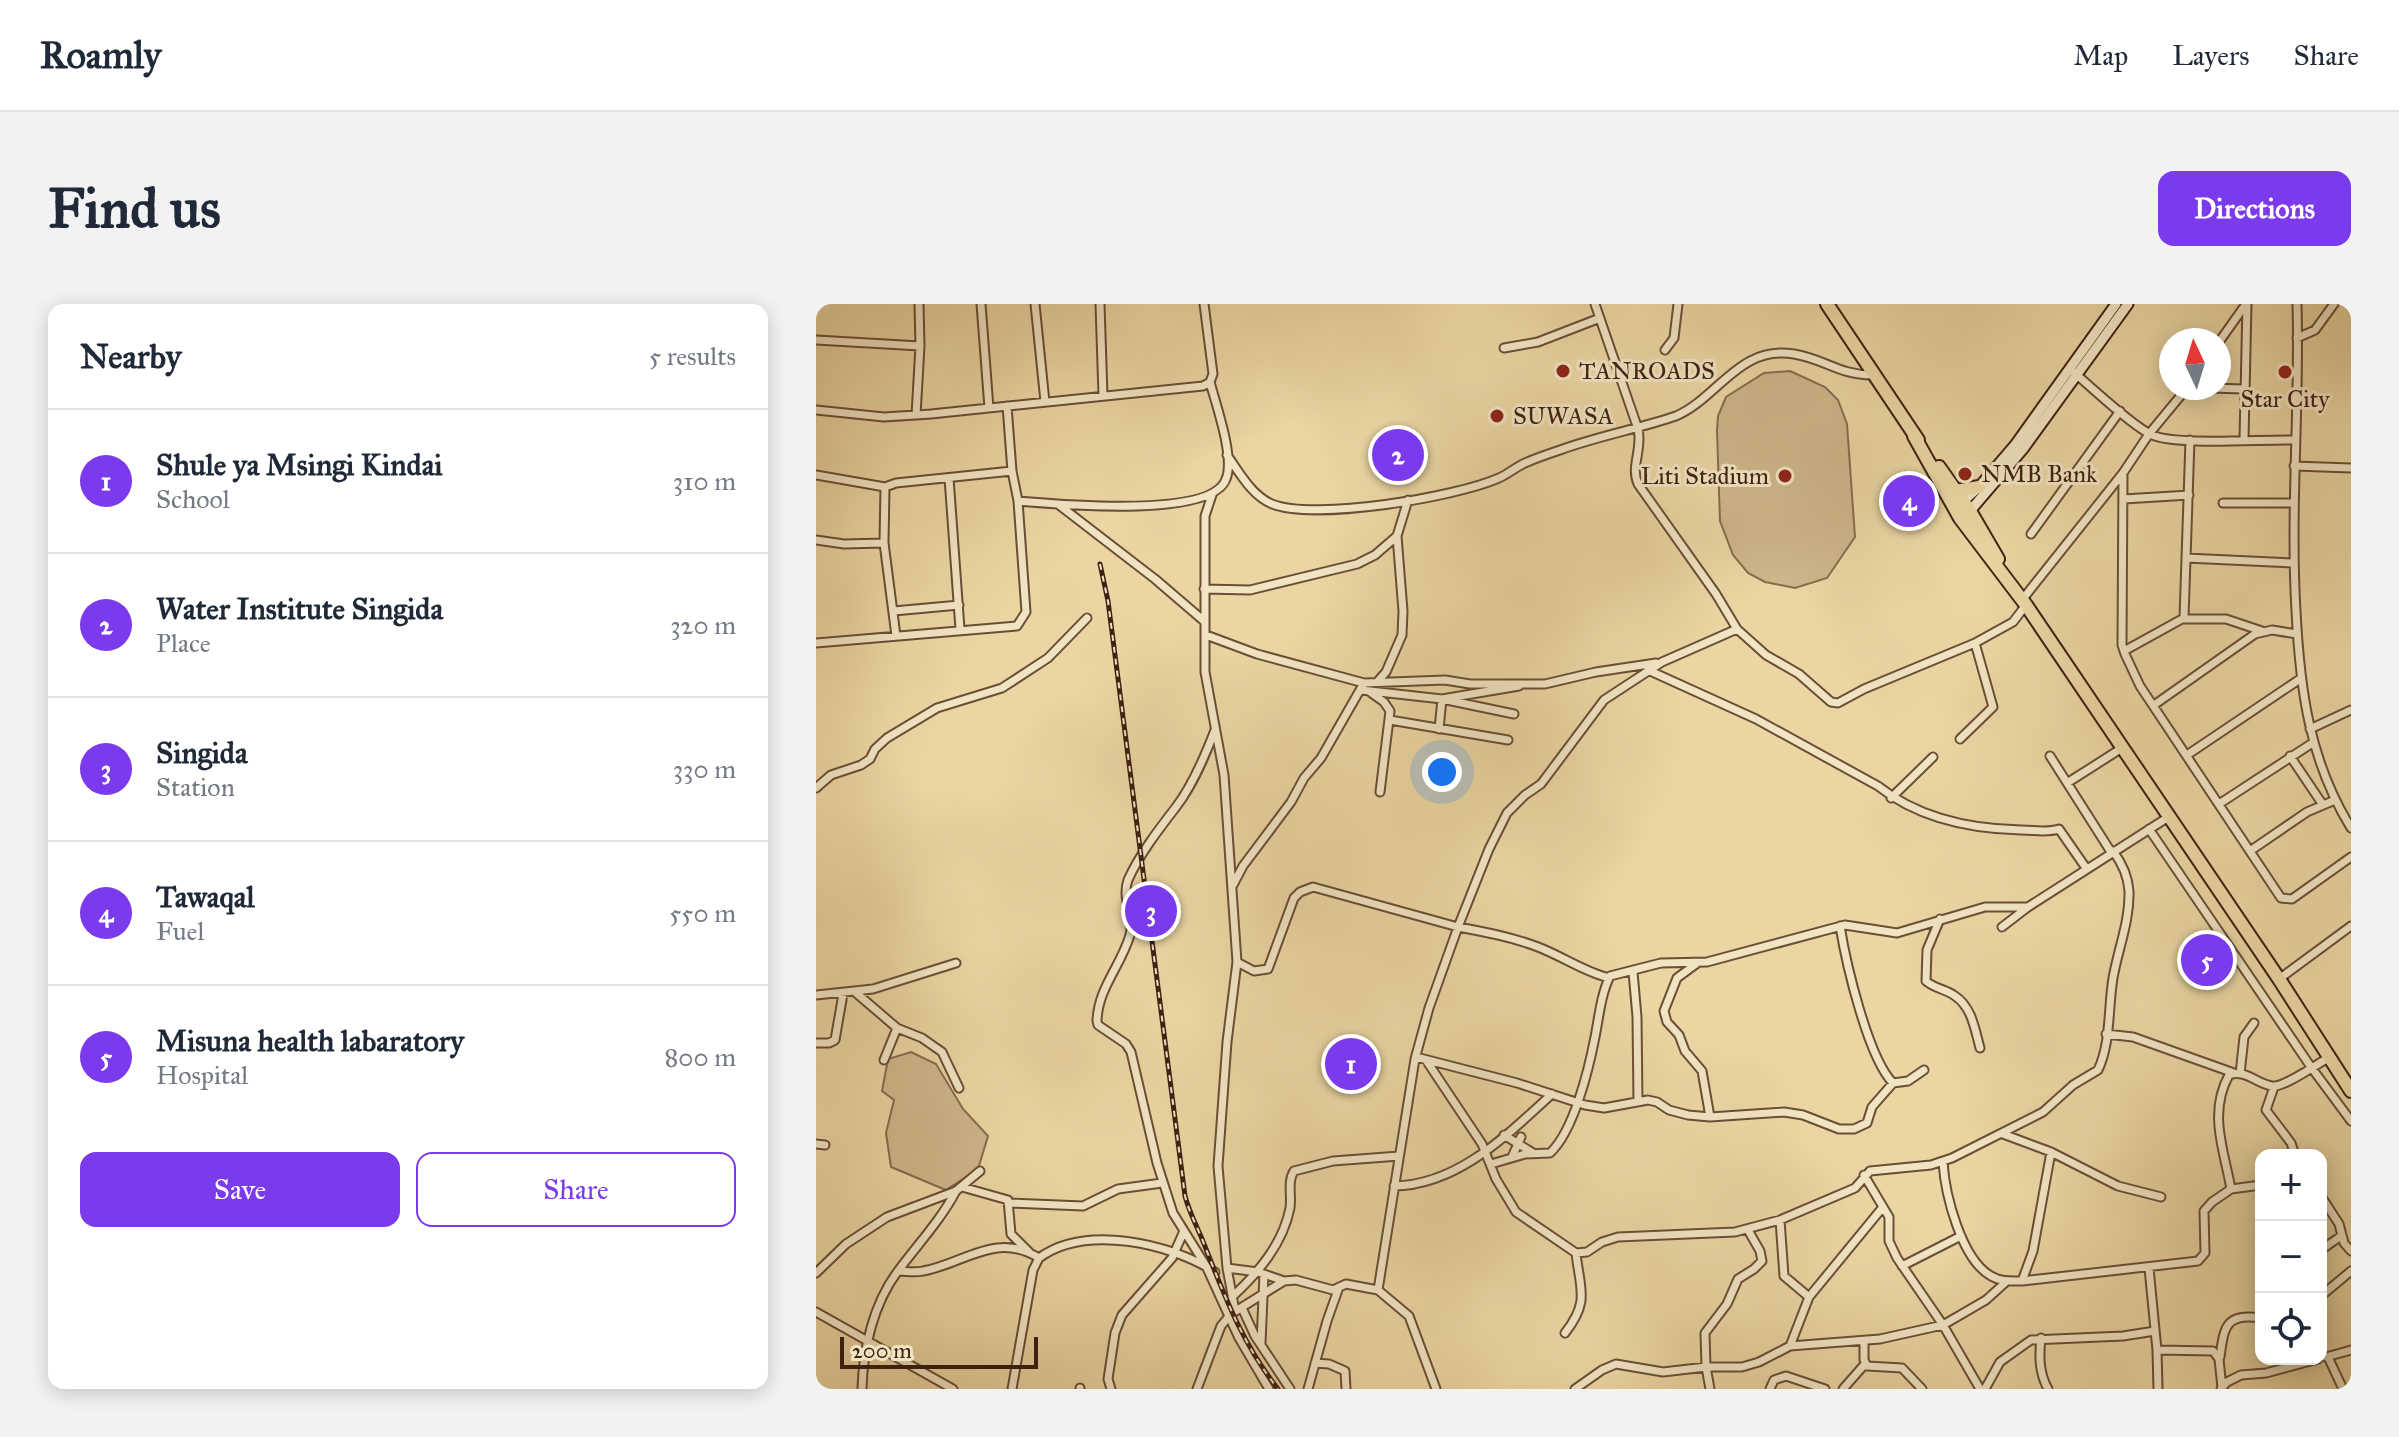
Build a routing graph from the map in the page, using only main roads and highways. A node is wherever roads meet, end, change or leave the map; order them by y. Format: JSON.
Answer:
{"nodes":[{"id":1,"x":1827,"y":304,"type":"edge"},
{"id":2,"x":2116,"y":304,"type":"edge"},
{"id":3,"x":2128,"y":304,"type":"edge"},
{"id":4,"x":2073,"y":372,"type":"junction"},
{"id":5,"x":1979,"y":487,"type":"joint"},
{"id":6,"x":1961,"y":503,"type":"junction"},
{"id":7,"x":2350,"y":1088,"type":"edge"}],
"edges":[{"from":1,"to":6,"type":"highway"},
{"from":2,"to":4,"type":"main road"},
{"from":3,"to":4,"type":"main road"},
{"from":4,"to":5,"type":"main road"},
{"from":4,"to":6,"type":"main road"},
{"from":5,"to":6,"type":"highway"},
{"from":6,"to":7,"type":"highway"}]}
